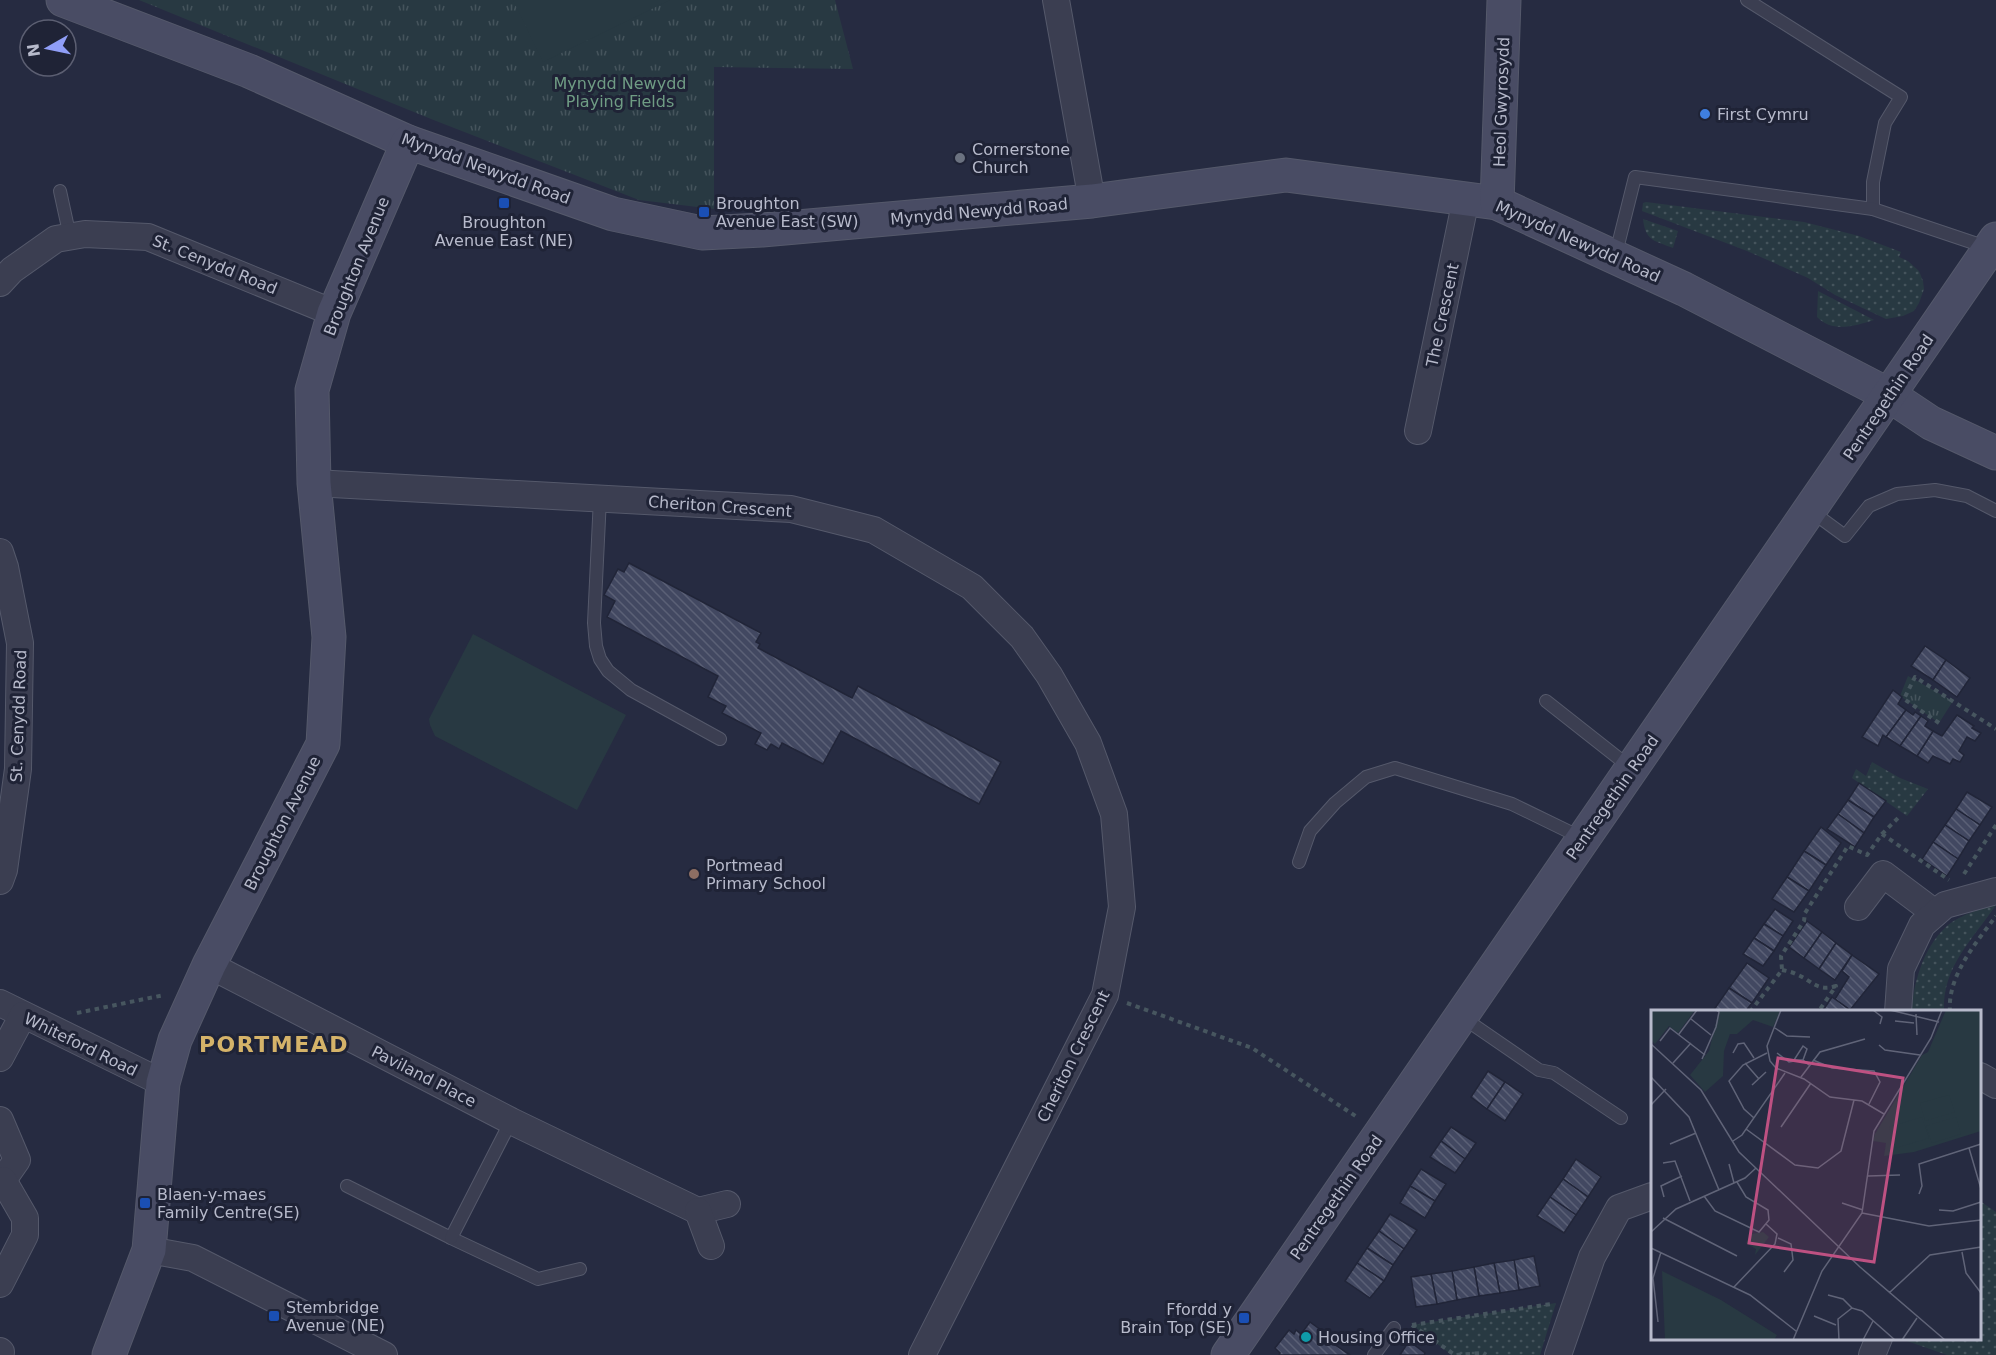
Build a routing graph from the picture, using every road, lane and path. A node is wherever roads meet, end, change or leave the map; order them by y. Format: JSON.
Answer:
{"nodes":[{"id":1,"x":63,"y":0,"type":"edge"},
{"id":2,"x":1056,"y":0,"type":"edge"},
{"id":3,"x":1504,"y":0,"type":"edge"},
{"id":4,"x":1748,"y":0,"type":"edge"},
{"id":5,"x":408,"y":142,"type":"junction"},
{"id":6,"x":60,"y":191,"type":"dead end"},
{"id":7,"x":1092,"y":201,"type":"junction"},
{"id":8,"x":1482,"y":201,"type":"junction"},
{"id":9,"x":1873,"y":209,"type":"junction"},
{"id":10,"x":70,"y":237,"type":"junction"},
{"id":11,"x":1993,"y":244,"type":"edge"},
{"id":12,"x":1615,"y":257,"type":"junction"},
{"id":13,"x":0,"y":283,"type":"edge"},
{"id":14,"x":334,"y":313,"type":"junction"},
{"id":15,"x":1889,"y":395,"type":"junction"},
{"id":16,"x":1418,"y":431,"type":"dead end"},
{"id":17,"x":1996,"y":453,"type":"edge"},
{"id":18,"x":314,"y":483,"type":"junction"},
{"id":19,"x":600,"y":498,"type":"junction"},
{"id":20,"x":1810,"y":510,"type":"junction"},
{"id":21,"x":1996,"y":512,"type":"edge"},
{"id":22,"x":0,"y":552,"type":"edge"},
{"id":23,"x":1546,"y":701,"type":"dead end"},
{"id":24,"x":1939,"y":723,"type":"dead end"},
{"id":25,"x":1996,"y":729,"type":"edge"},
{"id":26,"x":720,"y":739,"type":"dead end"},
{"id":27,"x":1632,"y":768,"type":"junction"},
{"id":28,"x":1899,"y":817,"type":"dead end"},
{"id":29,"x":1996,"y":825,"type":"edge"},
{"id":30,"x":1882,"y":834,"type":"dead end"},
{"id":31,"x":1583,"y":838,"type":"junction"},
{"id":32,"x":1299,"y":862,"type":"dead end"},
{"id":33,"x":0,"y":881,"type":"edge"},
{"id":34,"x":1996,"y":891,"type":"edge"},
{"id":35,"x":1858,"y":907,"type":"dead end"},
{"id":36,"x":1940,"y":909,"type":"junction"},
{"id":37,"x":1996,"y":915,"type":"edge"},
{"id":38,"x":209,"y":965,"type":"junction"},
{"id":39,"x":1782,"y":970,"type":"dead end"},
{"id":40,"x":1105,"y":995,"type":"junction"},
{"id":41,"x":191,"y":1000,"type":"junction"},
{"id":42,"x":0,"y":1003,"type":"edge"},
{"id":43,"x":1819,"y":1010,"type":"edge"},
{"id":44,"x":1898,"y":1010,"type":"edge"},
{"id":45,"x":1950,"y":1010,"type":"edge"},
{"id":46,"x":1461,"y":1016,"type":"junction"},
{"id":47,"x":34,"y":1020,"type":"junction"},
{"id":48,"x":0,"y":1058,"type":"edge"},
{"id":49,"x":1981,"y":1077,"type":"edge"},
{"id":50,"x":163,"y":1083,"type":"junction"},
{"id":51,"x":1996,"y":1085,"type":"edge"},
{"id":52,"x":1622,"y":1118,"type":"dead end"},
{"id":53,"x":0,"y":1120,"type":"edge"},
{"id":54,"x":511,"y":1121,"type":"junction"},
{"id":55,"x":1380,"y":1133,"type":"junction"},
{"id":56,"x":1,"y":1181,"type":"edge"},
{"id":57,"x":347,"y":1186,"type":"dead end"},
{"id":58,"x":1651,"y":1197,"type":"edge"},
{"id":59,"x":727,"y":1204,"type":"dead end"},
{"id":60,"x":698,"y":1211,"type":"junction"},
{"id":61,"x":451,"y":1238,"type":"junction"},
{"id":62,"x":711,"y":1246,"type":"dead end"},
{"id":63,"x":149,"y":1250,"type":"junction"},
{"id":64,"x":579,"y":1269,"type":"dead end"},
{"id":65,"x":0,"y":1284,"type":"edge"},
{"id":66,"x":1575,"y":1305,"type":"junction"},
{"id":67,"x":1412,"y":1325,"type":"junction"},
{"id":68,"x":1394,"y":1328,"type":"joint"},
{"id":69,"x":1878,"y":1340,"type":"edge"},
{"id":70,"x":108,"y":1355,"type":"edge"},
{"id":71,"x":384,"y":1355,"type":"edge"},
{"id":72,"x":922,"y":1355,"type":"edge"},
{"id":73,"x":1228,"y":1355,"type":"edge"},
{"id":74,"x":1374,"y":1355,"type":"edge"},
{"id":75,"x":1486,"y":1355,"type":"edge"},
{"id":76,"x":1558,"y":1355,"type":"edge"},
{"id":77,"x":1872,"y":1355,"type":"edge"}],
"edges":[{"from":1,"to":5,"type":"street","name":"Mynydd Newydd Road"},
{"from":2,"to":7,"type":"street"},
{"from":3,"to":8,"type":"street","name":"Heol Gwyrosydd"},
{"from":4,"to":9,"type":"lane"},
{"from":5,"to":7,"type":"street","name":"Mynydd Newydd Road"},
{"from":5,"to":14,"type":"street","name":"Broughton Avenue"},
{"from":6,"to":10,"type":"lane"},
{"from":7,"to":8,"type":"street","name":"Mynydd Newydd Road"},
{"from":8,"to":12,"type":"street","name":"Mynydd Newydd Road"},
{"from":8,"to":16,"type":"street","name":"The Crescent"},
{"from":9,"to":11,"type":"lane"},
{"from":9,"to":12,"type":"lane"},
{"from":10,"to":13,"type":"street","name":"St. Cenydd Road"},
{"from":10,"to":14,"type":"street","name":"St. Cenydd Road"},
{"from":11,"to":15,"type":"street","name":"Pentregethin Road"},
{"from":12,"to":15,"type":"street","name":"Mynydd Newydd Road"},
{"from":14,"to":18,"type":"street","name":"Broughton Avenue"},
{"from":15,"to":17,"type":"street","name":"Mynydd Newydd Road"},
{"from":15,"to":20,"type":"street","name":"Pentregethin Road"},
{"from":18,"to":19,"type":"street","name":"Cheriton Crescent"},
{"from":18,"to":38,"type":"street","name":"Broughton Avenue"},
{"from":19,"to":26,"type":"lane"},
{"from":19,"to":40,"type":"street","name":"Cheriton Crescent"},
{"from":20,"to":21,"type":"lane"},
{"from":20,"to":27,"type":"street","name":"Pentregethin Road"},
{"from":22,"to":33,"type":"street","name":"St. Cenydd Road"},
{"from":23,"to":27,"type":"lane"},
{"from":24,"to":25,"type":"path"},
{"from":27,"to":31,"type":"street","name":"Pentregethin Road"},
{"from":28,"to":30,"type":"path"},
{"from":29,"to":36,"type":"path"},
{"from":31,"to":32,"type":"lane"},
{"from":31,"to":46,"type":"street","name":"Pentregethin Road"},
{"from":34,"to":36,"type":"street"},
{"from":35,"to":36,"type":"street"},
{"from":36,"to":44,"type":"street"},
{"from":37,"to":45,"type":"path"},
{"from":38,"to":41,"type":"street","name":"Broughton Avenue"},
{"from":38,"to":54,"type":"street","name":"Paviland Place"},
{"from":39,"to":43,"type":"path"},
{"from":40,"to":55,"type":"path"},
{"from":40,"to":72,"type":"street","name":"Cheriton Crescent"},
{"from":41,"to":47,"type":"path"},
{"from":41,"to":50,"type":"street","name":"Broughton Avenue"},
{"from":42,"to":47,"type":"street","name":"Whiteford Road"},
{"from":46,"to":52,"type":"lane"},
{"from":46,"to":55,"type":"street","name":"Pentregethin Road"},
{"from":47,"to":48,"type":"street"},
{"from":47,"to":50,"type":"street","name":"Whiteford Road"},
{"from":49,"to":51,"type":"street"},
{"from":50,"to":63,"type":"street","name":"Broughton Avenue"},
{"from":53,"to":56,"type":"street"},
{"from":54,"to":60,"type":"street","name":"Paviland Place"},
{"from":54,"to":61,"type":"lane"},
{"from":55,"to":73,"type":"street","name":"Pentregethin Road"},
{"from":56,"to":65,"type":"street"},
{"from":57,"to":61,"type":"lane"},
{"from":58,"to":66,"type":"street"},
{"from":59,"to":60,"type":"street"},
{"from":60,"to":62,"type":"street"},
{"from":61,"to":64,"type":"lane"},
{"from":63,"to":70,"type":"street","name":"Broughton Avenue"},
{"from":63,"to":71,"type":"street"},
{"from":66,"to":67,"type":"path"},
{"from":66,"to":76,"type":"street"},
{"from":67,"to":68,"type":"path"},
{"from":67,"to":75,"type":"path"},
{"from":68,"to":74,"type":"lane"},
{"from":69,"to":77,"type":"street"}]}
